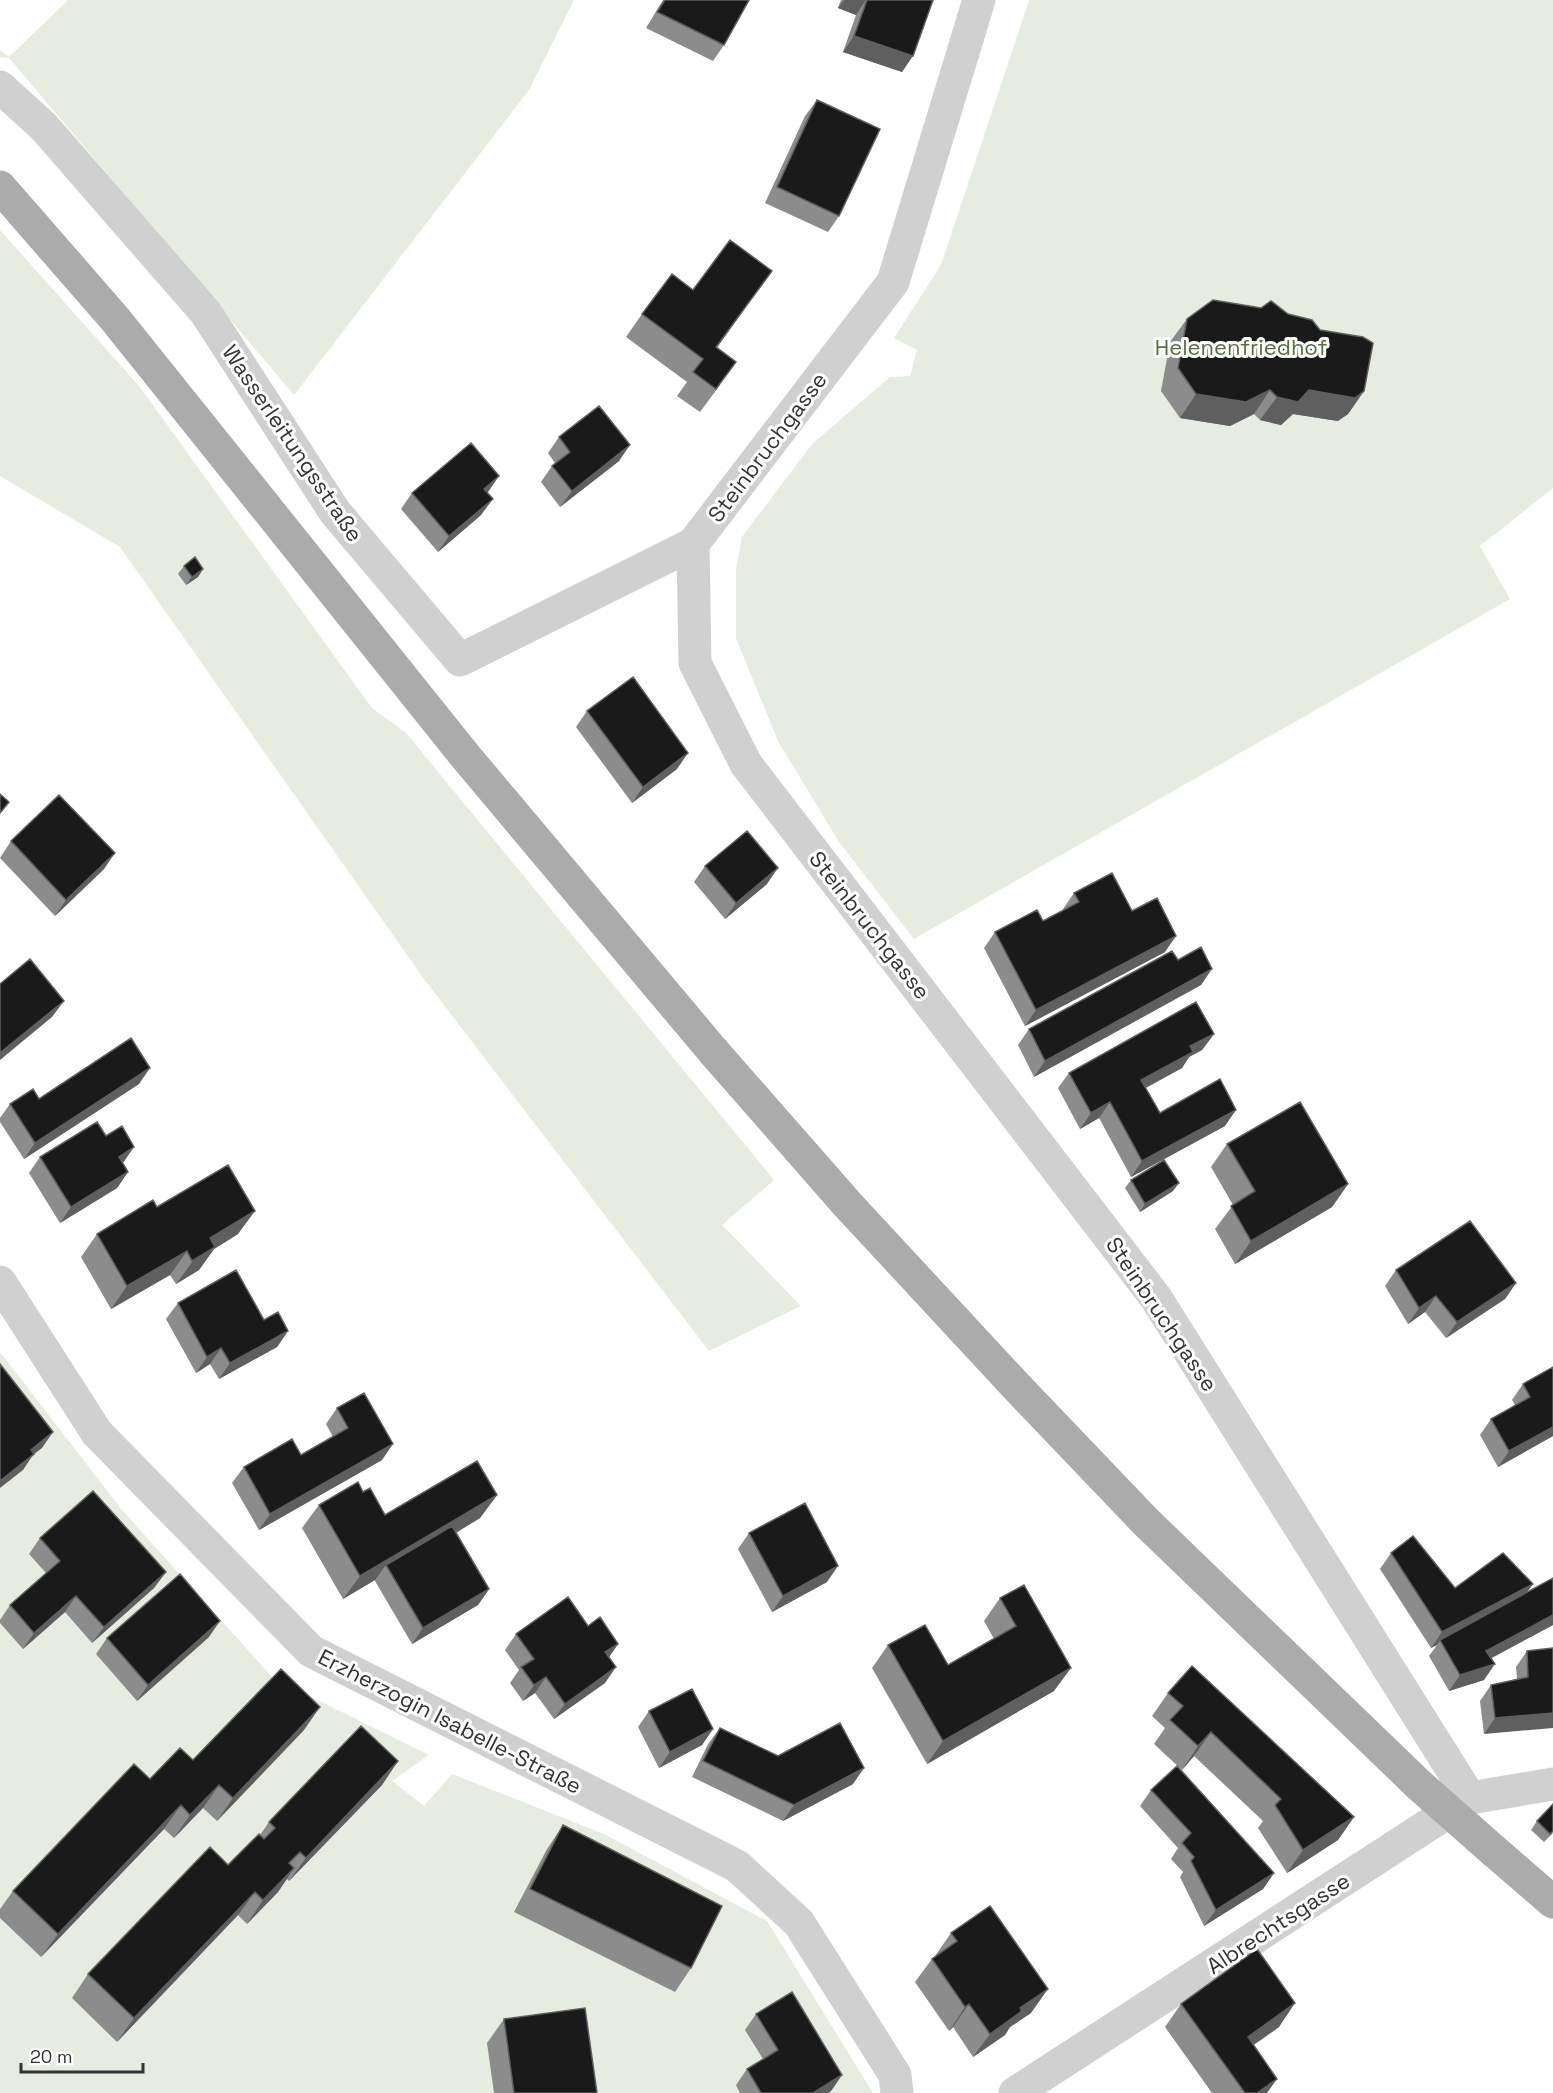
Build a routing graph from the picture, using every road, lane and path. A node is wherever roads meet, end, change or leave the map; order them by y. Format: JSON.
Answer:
{"nodes":[{"id":1,"x":979,"y":0,"type":"edge"},
{"id":2,"x":0,"y":87,"type":"edge"},
{"id":3,"x":0,"y":187,"type":"edge"},
{"id":4,"x":693,"y":544,"type":"junction"},
{"id":5,"x":0,"y":1282,"type":"edge"},
{"id":6,"x":1553,"y":1784,"type":"edge"},
{"id":7,"x":1470,"y":1798,"type":"junction"},
{"id":8,"x":1553,"y":1902,"type":"edge"},
{"id":9,"x":897,"y":2093,"type":"edge"},
{"id":10,"x":1015,"y":2093,"type":"edge"}],
"edges":[{"from":1,"to":4,"type":"street","name":"Steinbruchgasse"},
{"from":2,"to":4,"type":"street","name":"Wasserleitungsstraße"},
{"from":3,"to":8,"type":"main road","bridge":true},
{"from":4,"to":7,"type":"street","name":"Steinbruchgasse"},
{"from":5,"to":9,"type":"street","name":"Erzherzogin Isabelle-Straße"},
{"from":6,"to":7,"type":"street","name":"Albrechtsgasse"},
{"from":7,"to":10,"type":"street","name":"Albrechtsgasse"}]}
